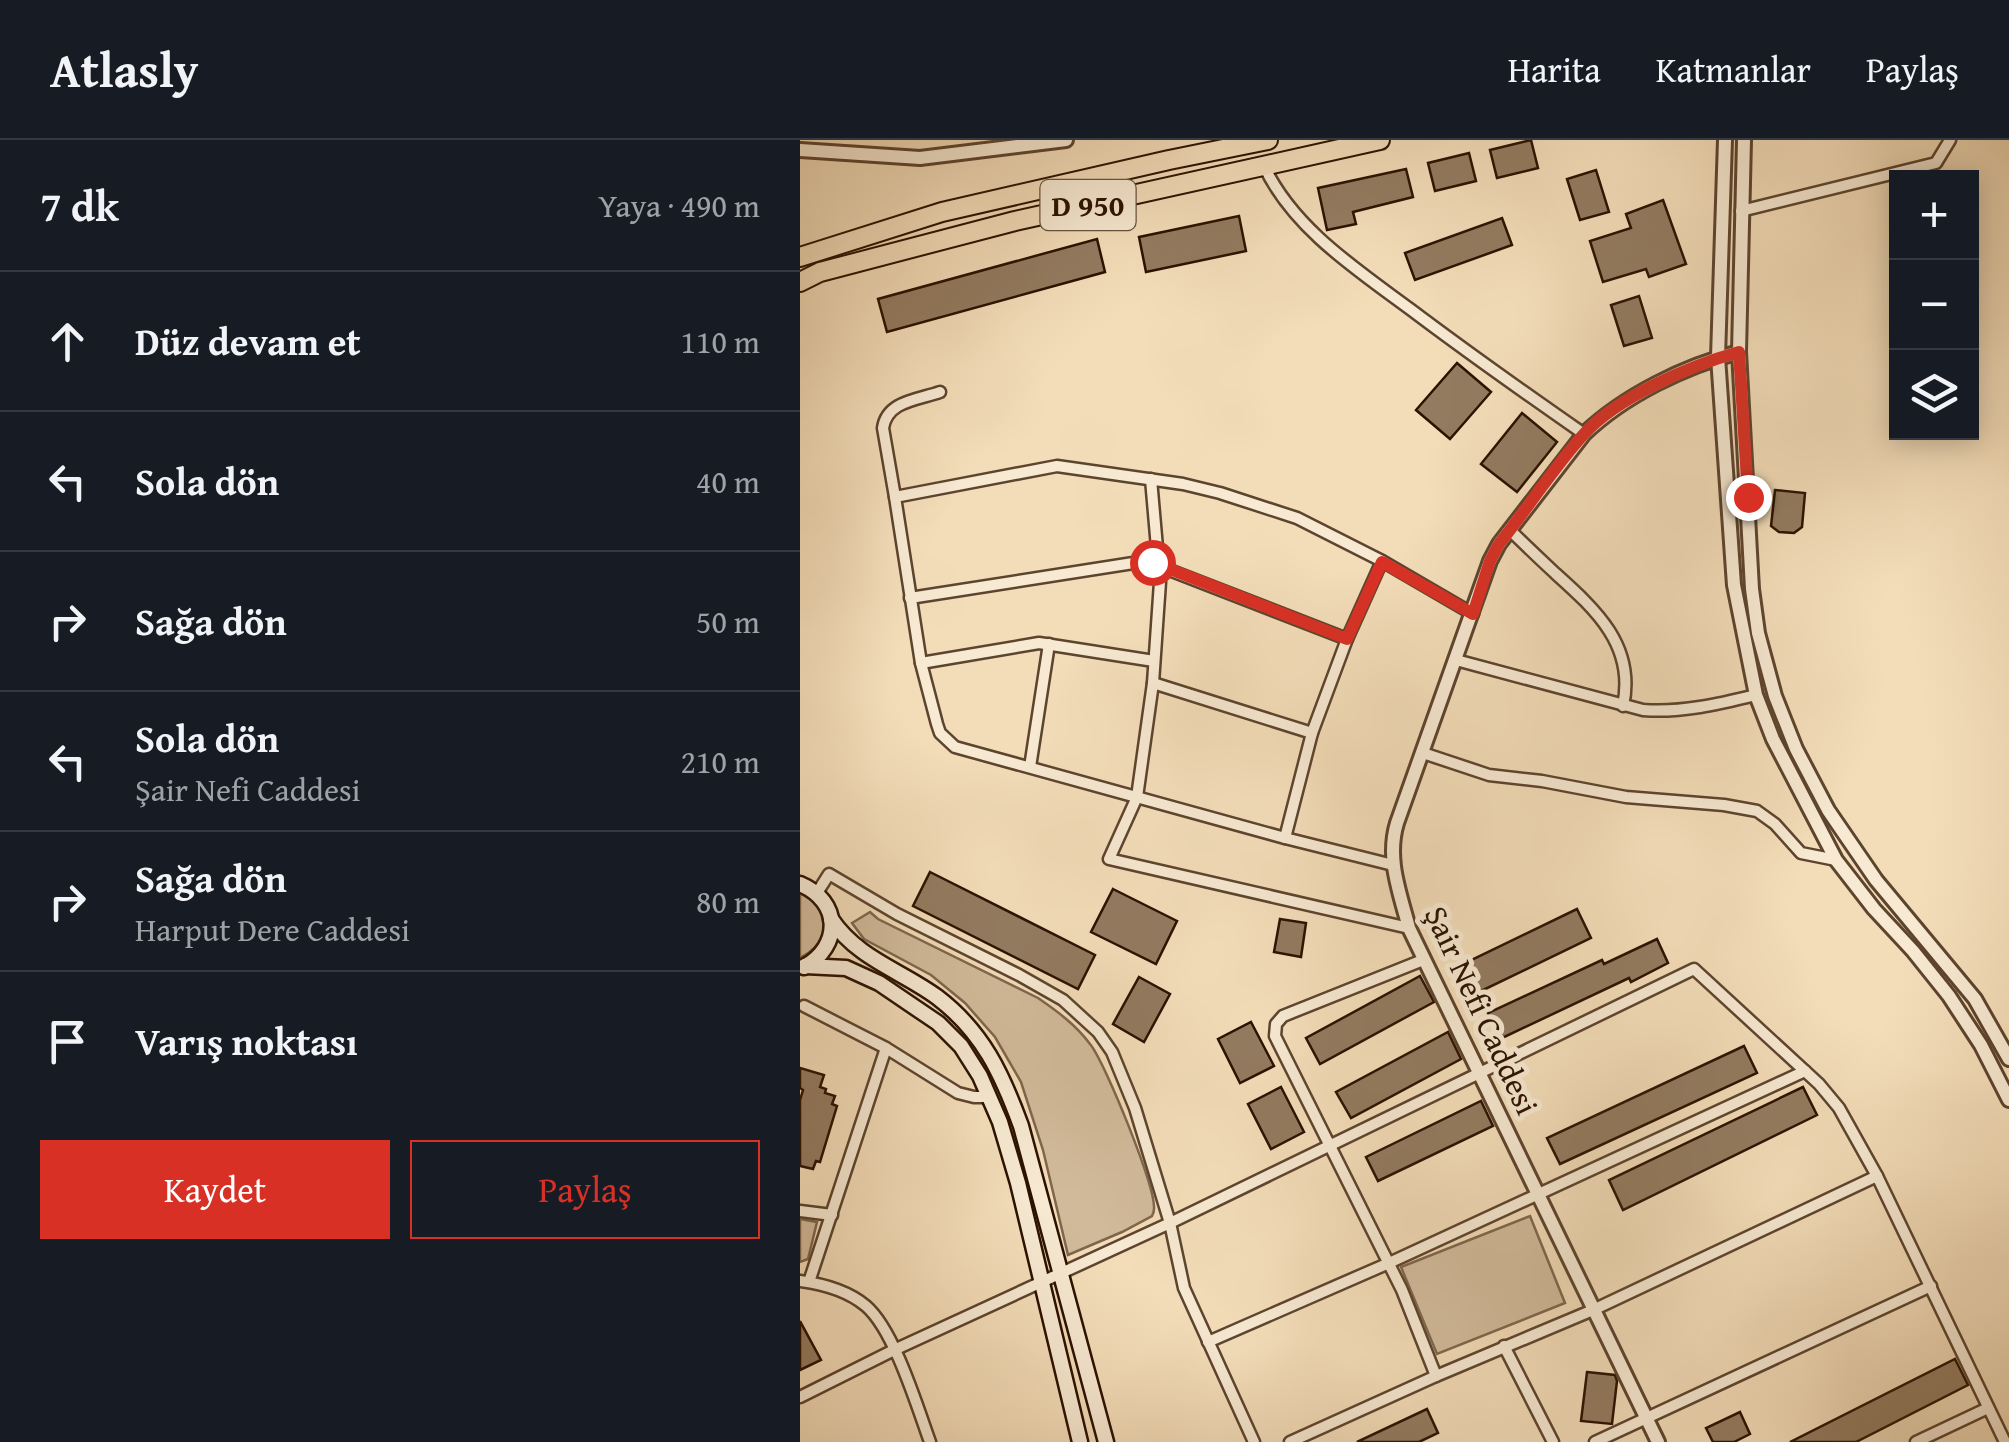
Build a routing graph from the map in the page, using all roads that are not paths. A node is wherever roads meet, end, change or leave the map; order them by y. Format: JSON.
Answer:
{"nodes":[{"id":1,"x":1066,"y":140,"type":"edge"},
{"id":2,"x":1268,"y":140,"type":"edge"},
{"id":3,"x":1380,"y":140,"type":"edge"},
{"id":4,"x":1725,"y":140,"type":"edge"},
{"id":5,"x":1744,"y":140,"type":"edge"},
{"id":6,"x":1950,"y":140,"type":"edge"},
{"id":7,"x":800,"y":150,"type":"edge"},
{"id":8,"x":1264,"y":166,"type":"junction"},
{"id":9,"x":1741,"y":211,"type":"junction"},
{"id":10,"x":800,"y":257,"type":"edge"},
{"id":11,"x":800,"y":282,"type":"edge"},
{"id":12,"x":1739,"y":352,"type":"junction"},
{"id":13,"x":1718,"y":358,"type":"junction"},
{"id":14,"x":940,"y":392,"type":"dead end"},
{"id":15,"x":1584,"y":434,"type":"junction"},
{"id":16,"x":1152,"y":479,"type":"junction"},
{"id":17,"x":895,"y":497,"type":"junction"},
{"id":18,"x":1510,"y":530,"type":"junction"},
{"id":19,"x":1382,"y":562,"type":"junction"},
{"id":20,"x":1159,"y":565,"type":"junction"},
{"id":21,"x":910,"y":598,"type":"junction"},
{"id":22,"x":1473,"y":614,"type":"junction"},
{"id":23,"x":1347,"y":639,"type":"junction"},
{"id":24,"x":1050,"y":644,"type":"junction"},
{"id":25,"x":1154,"y":660,"type":"junction"},
{"id":26,"x":1456,"y":660,"type":"junction"},
{"id":27,"x":922,"y":663,"type":"junction"},
{"id":28,"x":1153,"y":683,"type":"junction"},
{"id":29,"x":1756,"y":695,"type":"junction"},
{"id":30,"x":1623,"y":706,"type":"junction"},
{"id":31,"x":1312,"y":733,"type":"junction"},
{"id":32,"x":1424,"y":752,"type":"junction"},
{"id":33,"x":1030,"y":767,"type":"junction"},
{"id":34,"x":1137,"y":797,"type":"junction"},
{"id":35,"x":1285,"y":838,"type":"junction"},
{"id":36,"x":1836,"y":860,"type":"junction"},
{"id":37,"x":1393,"y":865,"type":"junction"},
{"id":38,"x":800,"y":884,"type":"edge"},
{"id":39,"x":817,"y":892,"type":"junction"},
{"id":40,"x":832,"y":919,"type":"junction"},
{"id":41,"x":1409,"y":928,"type":"junction"},
{"id":42,"x":1423,"y":960,"type":"junction"},
{"id":43,"x":803,"y":967,"type":"edge"},
{"id":44,"x":804,"y":1006,"type":"dead end"},
{"id":45,"x":886,"y":1048,"type":"junction"},
{"id":46,"x":2009,"y":1059,"type":"edge"},
{"id":47,"x":1805,"y":1070,"type":"junction"},
{"id":48,"x":1478,"y":1075,"type":"junction"},
{"id":49,"x":990,"y":1098,"type":"junction"},
{"id":50,"x":2009,"y":1100,"type":"edge"},
{"id":51,"x":1330,"y":1146,"type":"junction"},
{"id":52,"x":1877,"y":1176,"type":"junction"},
{"id":53,"x":1538,"y":1193,"type":"junction"},
{"id":54,"x":800,"y":1211,"type":"edge"},
{"id":55,"x":832,"y":1215,"type":"junction"},
{"id":56,"x":1170,"y":1223,"type":"junction"},
{"id":57,"x":1389,"y":1263,"type":"junction"},
{"id":58,"x":1062,"y":1273,"type":"junction"},
{"id":59,"x":805,"y":1282,"type":"edge"},
{"id":60,"x":1040,"y":1283,"type":"junction"},
{"id":61,"x":1931,"y":1286,"type":"junction"},
{"id":62,"x":1593,"y":1310,"type":"junction"},
{"id":63,"x":1208,"y":1342,"type":"junction"},
{"id":64,"x":1504,"y":1346,"type":"junction"},
{"id":65,"x":894,"y":1350,"type":"junction"},
{"id":66,"x":1436,"y":1376,"type":"junction"},
{"id":67,"x":800,"y":1397,"type":"edge"},
{"id":68,"x":1988,"y":1408,"type":"junction"},
{"id":69,"x":1646,"y":1418,"type":"junction"},
{"id":70,"x":930,"y":1442,"type":"edge"},
{"id":71,"x":1080,"y":1442,"type":"edge"},
{"id":72,"x":1106,"y":1442,"type":"edge"},
{"id":73,"x":1254,"y":1442,"type":"edge"},
{"id":74,"x":1290,"y":1442,"type":"edge"},
{"id":75,"x":1553,"y":1442,"type":"edge"},
{"id":76,"x":1596,"y":1442,"type":"edge"},
{"id":77,"x":1658,"y":1442,"type":"edge"},
{"id":78,"x":1916,"y":1442,"type":"edge"},
{"id":79,"x":2005,"y":1442,"type":"edge"}],
"edges":[{"from":1,"to":7,"type":"street"},
{"from":2,"to":10,"type":"highway","number":"D 950"},
{"from":3,"to":8,"type":"highway","number":"D 950"},
{"from":4,"to":13,"type":"street"},
{"from":5,"to":9,"type":"street"},
{"from":6,"to":9,"type":"street"},
{"from":8,"to":11,"type":"highway","number":"D 950"},
{"from":8,"to":15,"type":"street"},
{"from":9,"to":12,"type":"street"},
{"from":12,"to":13,"type":"street","name":"Şair Nefi Caddesi"},
{"from":12,"to":46,"type":"street"},
{"from":13,"to":15,"type":"street","name":"Şair Nefi Caddesi"},
{"from":13,"to":29,"type":"street"},
{"from":14,"to":17,"type":"street"},
{"from":15,"to":18,"type":"street","name":"Şair Nefi Caddesi"},
{"from":16,"to":17,"type":"street"},
{"from":16,"to":19,"type":"street"},
{"from":16,"to":20,"type":"street"},
{"from":17,"to":21,"type":"street"},
{"from":18,"to":22,"type":"street","name":"Şair Nefi Caddesi"},
{"from":18,"to":30,"type":"street"},
{"from":19,"to":22,"type":"street"},
{"from":19,"to":23,"type":"street"},
{"from":20,"to":21,"type":"street"},
{"from":20,"to":23,"type":"street"},
{"from":20,"to":25,"type":"street"},
{"from":21,"to":27,"type":"street"},
{"from":22,"to":26,"type":"street","name":"Şair Nefi Caddesi"},
{"from":23,"to":31,"type":"street"},
{"from":24,"to":25,"type":"street"},
{"from":24,"to":27,"type":"street"},
{"from":24,"to":33,"type":"street"},
{"from":25,"to":28,"type":"street"},
{"from":26,"to":30,"type":"street"},
{"from":26,"to":32,"type":"street","name":"Şair Nefi Caddesi"},
{"from":27,"to":33,"type":"street"},
{"from":28,"to":31,"type":"street"},
{"from":28,"to":34,"type":"street"},
{"from":29,"to":30,"type":"street"},
{"from":29,"to":36,"type":"street"},
{"from":31,"to":35,"type":"street"},
{"from":32,"to":36,"type":"street"},
{"from":32,"to":37,"type":"street","name":"Şair Nefi Caddesi"},
{"from":33,"to":34,"type":"street"},
{"from":34,"to":35,"type":"street"},
{"from":34,"to":41,"type":"street"},
{"from":35,"to":37,"type":"street"},
{"from":36,"to":50,"type":"street"},
{"from":37,"to":41,"type":"street","name":"Şair Nefi Caddesi"},
{"from":38,"to":39,"type":"main road"},
{"from":39,"to":40,"type":"main road"},
{"from":39,"to":56,"type":"street"},
{"from":40,"to":43,"type":"main road"},
{"from":40,"to":58,"type":"main road"},
{"from":41,"to":42,"type":"street","name":"Şair Nefi Caddesi"},
{"from":42,"to":48,"type":"street","name":"Şair Nefi Caddesi"},
{"from":42,"to":51,"type":"street"},
{"from":43,"to":49,"type":"main road"},
{"from":44,"to":45,"type":"street"},
{"from":45,"to":49,"type":"street"},
{"from":45,"to":55,"type":"street"},
{"from":47,"to":48,"type":"street"},
{"from":47,"to":52,"type":"street"},
{"from":47,"to":53,"type":"street"},
{"from":48,"to":51,"type":"street"},
{"from":48,"to":53,"type":"street","name":"Şair Nefi Caddesi"},
{"from":49,"to":60,"type":"main road"},
{"from":51,"to":56,"type":"street"},
{"from":51,"to":57,"type":"street"},
{"from":52,"to":61,"type":"street"},
{"from":52,"to":62,"type":"street"},
{"from":53,"to":57,"type":"street"},
{"from":53,"to":62,"type":"street","name":"Şair Nefi Caddesi"},
{"from":54,"to":55,"type":"street"},
{"from":55,"to":59,"type":"street"},
{"from":56,"to":58,"type":"street"},
{"from":56,"to":63,"type":"street"},
{"from":57,"to":63,"type":"street"},
{"from":57,"to":66,"type":"street"},
{"from":58,"to":60,"type":"street"},
{"from":58,"to":72,"type":"main road"},
{"from":59,"to":65,"type":"street"},
{"from":60,"to":65,"type":"street"},
{"from":60,"to":71,"type":"main road"},
{"from":61,"to":68,"type":"street"},
{"from":61,"to":69,"type":"street"},
{"from":62,"to":64,"type":"street"},
{"from":62,"to":69,"type":"street","name":"Şair Nefi Caddesi"},
{"from":63,"to":73,"type":"street"},
{"from":64,"to":66,"type":"street"},
{"from":64,"to":75,"type":"street"},
{"from":65,"to":67,"type":"street"},
{"from":65,"to":70,"type":"street"},
{"from":66,"to":74,"type":"street"},
{"from":68,"to":78,"type":"street"},
{"from":68,"to":79,"type":"street"},
{"from":69,"to":76,"type":"street"},
{"from":69,"to":77,"type":"street","name":"Şair Nefi Caddesi"}]}
